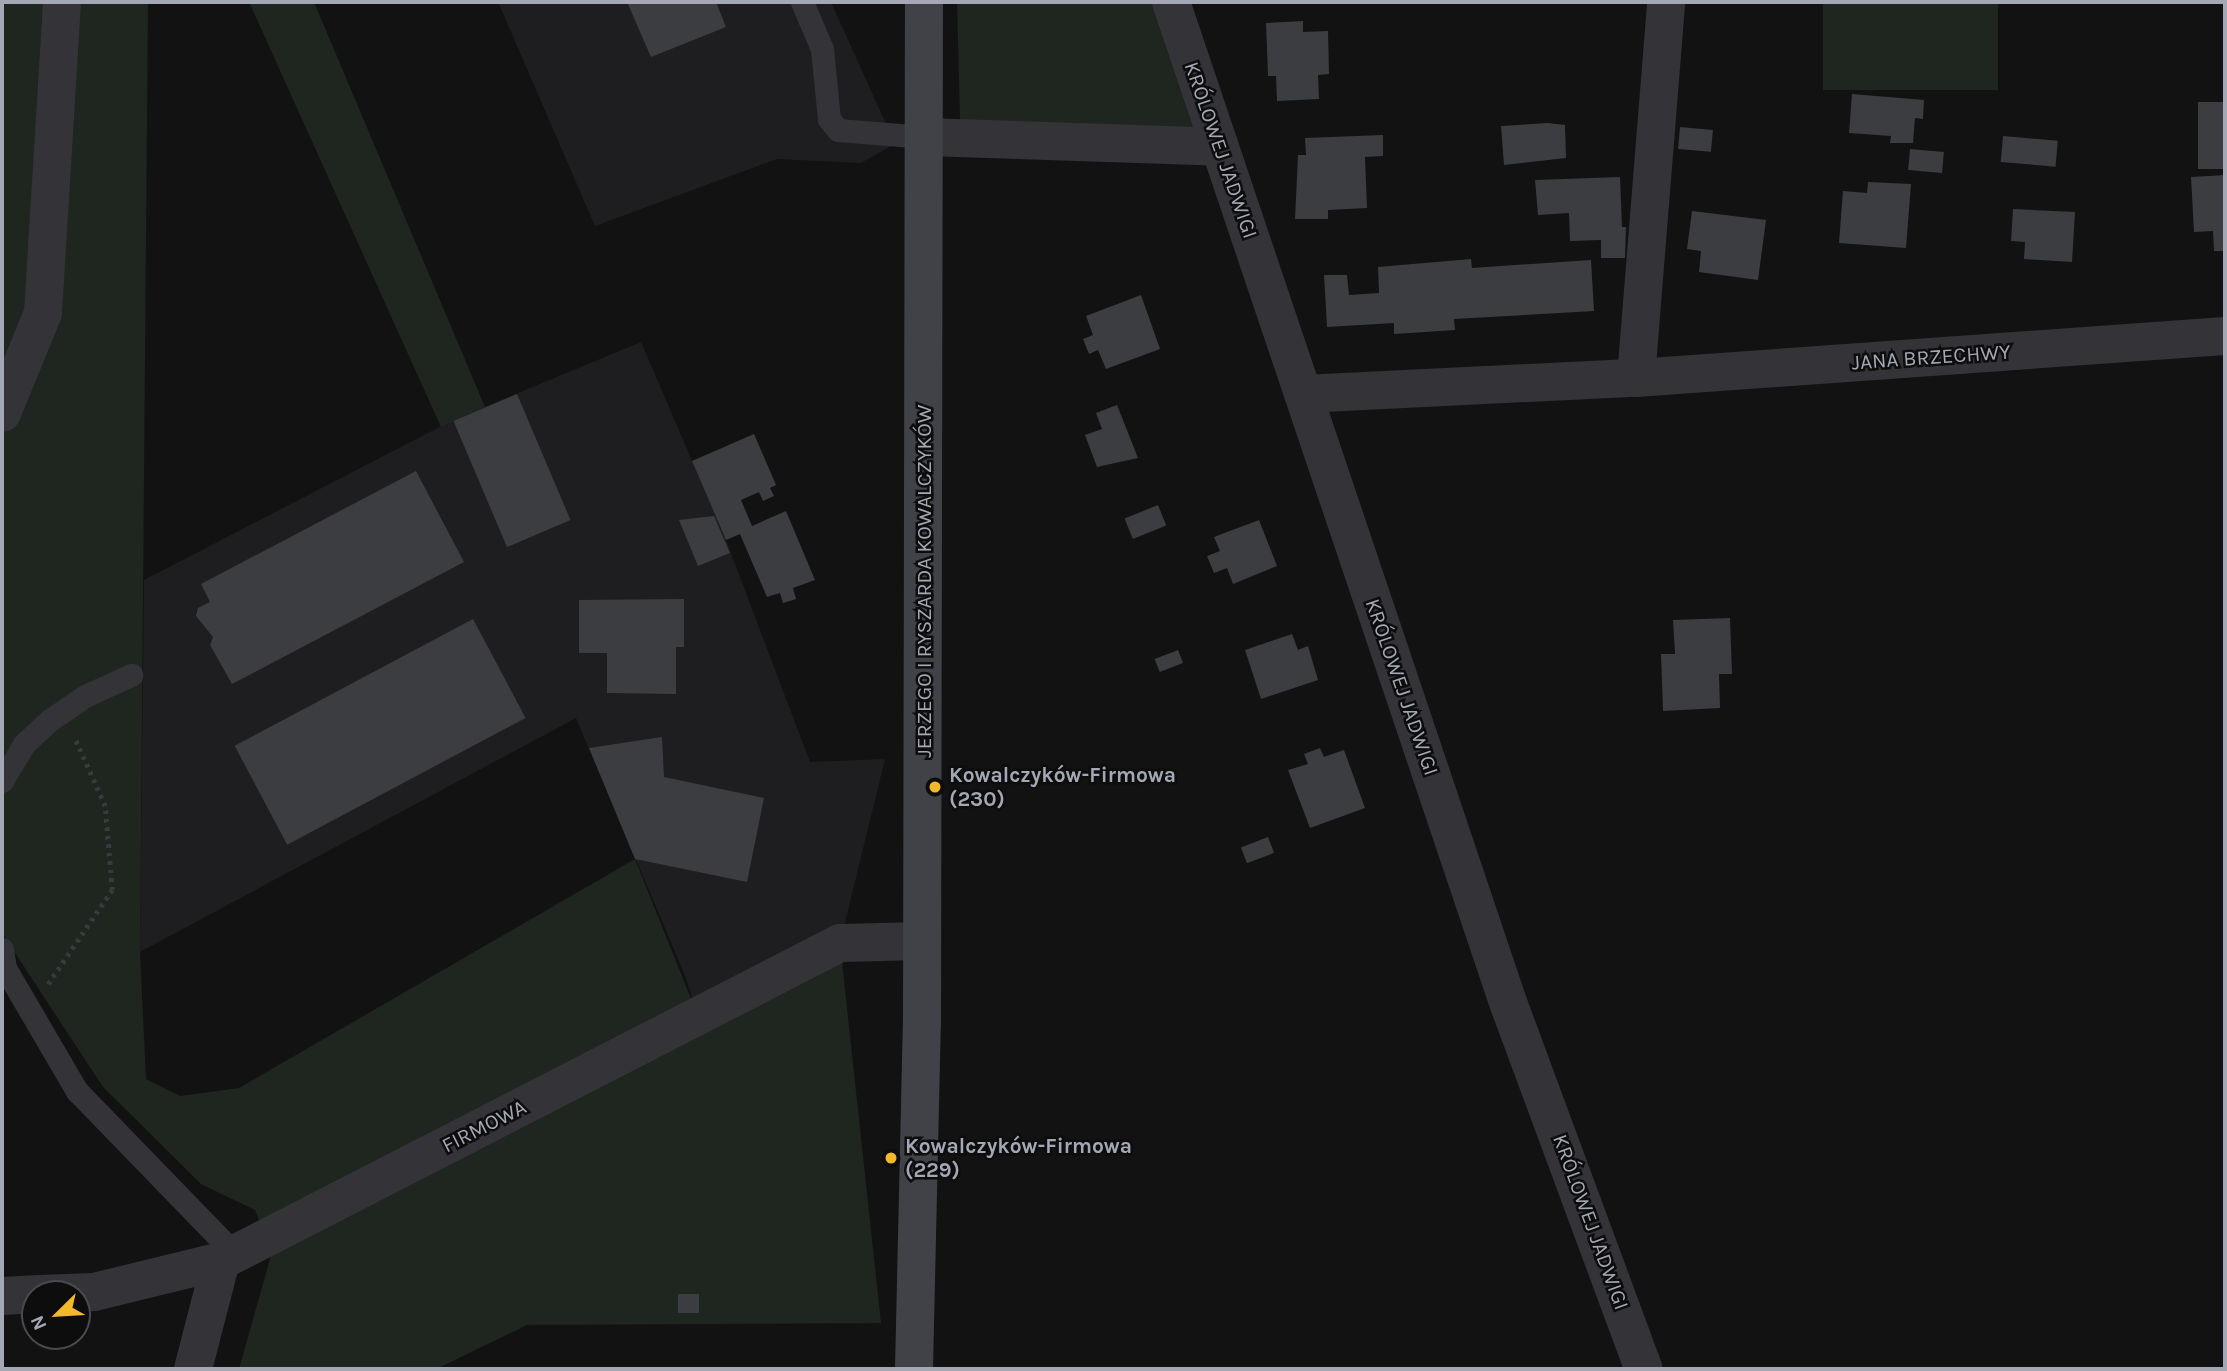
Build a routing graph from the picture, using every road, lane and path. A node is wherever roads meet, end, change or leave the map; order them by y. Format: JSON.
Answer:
{"nodes":[{"id":1,"x":62,"y":2,"type":"edge"},
{"id":2,"x":802,"y":2,"type":"edge"},
{"id":3,"x":924,"y":2,"type":"edge"},
{"id":4,"x":1171,"y":2,"type":"edge"},
{"id":5,"x":1666,"y":2,"type":"edge"},
{"id":6,"x":925,"y":137,"type":"junction"},
{"id":7,"x":1220,"y":147,"type":"junction"},
{"id":8,"x":2225,"y":336,"type":"edge"},
{"id":9,"x":1636,"y":378,"type":"junction"},
{"id":10,"x":1303,"y":394,"type":"junction"},
{"id":11,"x":2,"y":414,"type":"edge"},
{"id":12,"x":131,"y":675,"type":"dead end"},
{"id":13,"x":62,"y":712,"type":"junction"},
{"id":14,"x":2,"y":781,"type":"edge"},
{"id":15,"x":922,"y":941,"type":"junction"},
{"id":16,"x":2,"y":949,"type":"edge"},
{"id":17,"x":30,"y":1011,"type":"junction"},
{"id":18,"x":228,"y":1258,"type":"junction"},
{"id":19,"x":91,"y":1292,"type":"edge"},
{"id":20,"x":21,"y":1295,"type":"edge"},
{"id":21,"x":2,"y":1296,"type":"edge"},
{"id":22,"x":192,"y":1369,"type":"edge"},
{"id":23,"x":914,"y":1369,"type":"edge"},
{"id":24,"x":1644,"y":1369,"type":"edge"}],
"edges":[{"from":1,"to":11,"type":"street"},
{"from":2,"to":6,"type":"lane"},
{"from":3,"to":6,"type":"main road","name":"JERZEGO I RYSZARDA KOWALCZYKÓW"},
{"from":4,"to":7,"type":"street","name":"KRÓLOWEJ JADWIGI"},
{"from":5,"to":9,"type":"street"},
{"from":6,"to":7,"type":"street"},
{"from":6,"to":15,"type":"main road","name":"JERZEGO I RYSZARDA KOWALCZYKÓW"},
{"from":7,"to":10,"type":"street","name":"KRÓLOWEJ JADWIGI"},
{"from":8,"to":9,"type":"street","name":"JANA BRZECHWY"},
{"from":9,"to":10,"type":"street","name":"JANA BRZECHWY"},
{"from":10,"to":24,"type":"street","name":"KRÓLOWEJ JADWIGI"},
{"from":12,"to":13,"type":"lane"},
{"from":13,"to":14,"type":"lane"},
{"from":13,"to":17,"type":"path"},
{"from":15,"to":18,"type":"street","name":"FIRMOWA"},
{"from":15,"to":23,"type":"main road","name":"JERZEGO I RYSZARDA KOWALCZYKÓW"},
{"from":16,"to":17,"type":"lane"},
{"from":17,"to":18,"type":"lane"},
{"from":18,"to":19,"type":"street","name":"FIRMOWA"},
{"from":18,"to":22,"type":"street"},
{"from":20,"to":21,"type":"street","name":"FIRMOWA"}]}
